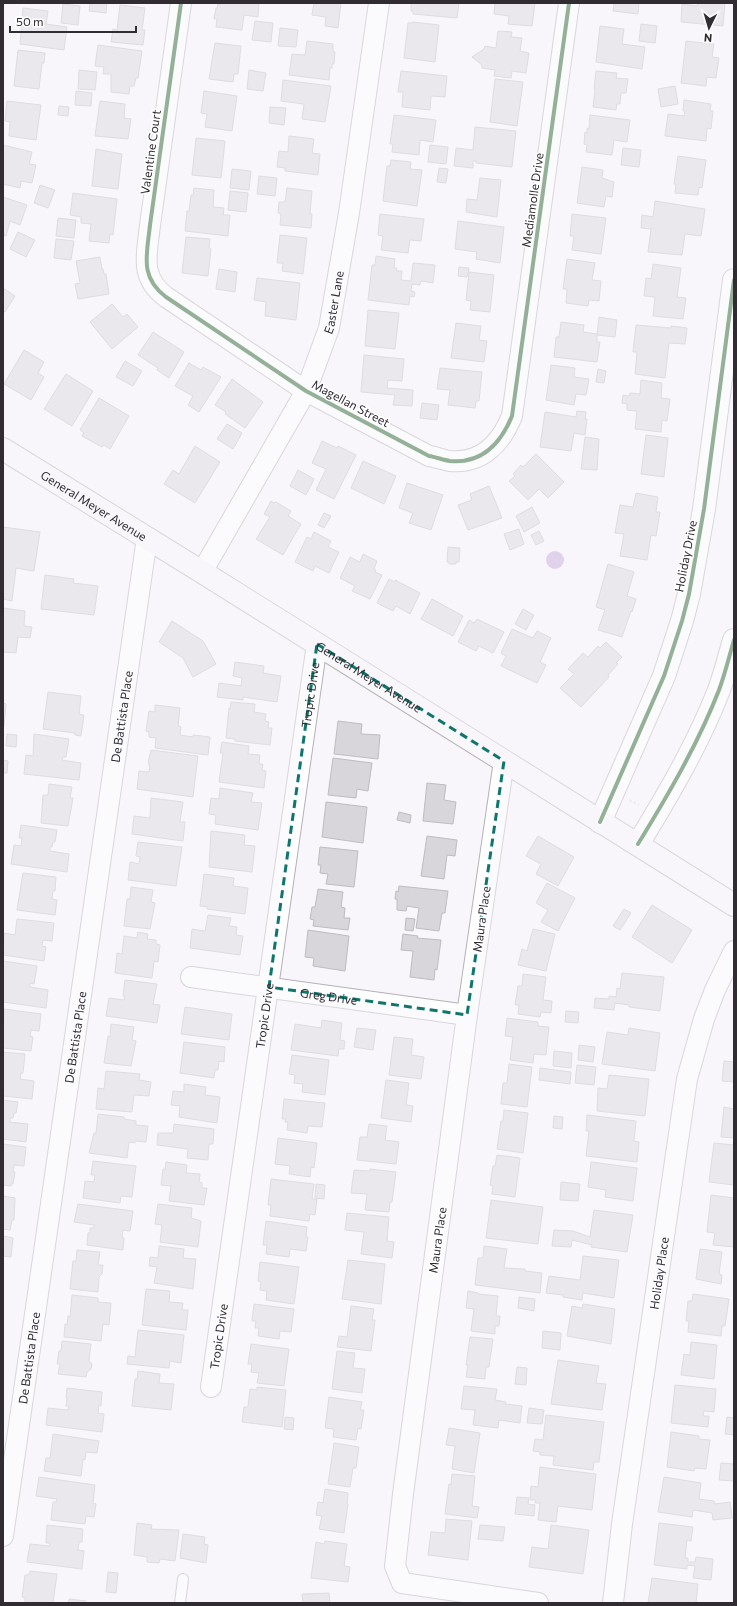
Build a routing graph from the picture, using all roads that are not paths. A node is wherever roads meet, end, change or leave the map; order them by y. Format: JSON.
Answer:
{"nodes":[{"id":1,"x":181,"y":3,"type":"edge"},
{"id":2,"x":379,"y":3,"type":"edge"},
{"id":3,"x":569,"y":3,"type":"edge"},
{"id":4,"x":734,"y":280,"type":"edge"},
{"id":5,"x":166,"y":297,"type":"joint"},
{"id":6,"x":306,"y":391,"type":"junction"},
{"id":7,"x":515,"y":401,"type":"joint"},
{"id":8,"x":724,"y":431,"type":"edge"},
{"id":9,"x":3,"y":449,"type":"edge"},
{"id":10,"x":147,"y":538,"type":"junction"},
{"id":11,"x":202,"y":572,"type":"junction"},
{"id":12,"x":734,"y":640,"type":"edge"},
{"id":13,"x":317,"y":644,"type":"junction"},
{"id":14,"x":504,"y":761,"type":"junction"},
{"id":15,"x":600,"y":822,"type":"junction"},
{"id":16,"x":638,"y":844,"type":"junction"},
{"id":17,"x":734,"y":905,"type":"edge"},
{"id":18,"x":734,"y":950,"type":"edge"},
{"id":19,"x":191,"y":976,"type":"dead end"},
{"id":20,"x":269,"y":987,"type":"junction"},
{"id":21,"x":466,"y":1015,"type":"junction"},
{"id":22,"x":211,"y":1387,"type":"dead end"},
{"id":23,"x":3,"y":1536,"type":"edge"},
{"id":24,"x":183,"y":1579,"type":"dead end"},
{"id":25,"x":180,"y":1603,"type":"edge"},
{"id":26,"x":538,"y":1603,"type":"edge"},
{"id":27,"x":612,"y":1603,"type":"edge"}],
"edges":[{"from":1,"to":5,"type":"street","name":"Valentine Court"},
{"from":2,"to":6,"type":"street","name":"Easter Lane"},
{"from":3,"to":7,"type":"street","name":"Mediamolle Drive"},
{"from":4,"to":8,"type":"street","name":"Holiday Drive"},
{"from":5,"to":6,"type":"street","name":"Magellan Street"},
{"from":6,"to":7,"type":"street","name":"Magellan Street"},
{"from":6,"to":11,"type":"street","name":"Easter Lane"},
{"from":8,"to":15,"type":"street","name":"Holiday Drive"},
{"from":9,"to":10,"type":"main road","name":"General Meyer Avenue"},
{"from":10,"to":11,"type":"main road","name":"General Meyer Avenue"},
{"from":10,"to":23,"type":"street","name":"De Battista Place"},
{"from":11,"to":13,"type":"main road","name":"General Meyer Avenue"},
{"from":12,"to":16,"type":"street"},
{"from":13,"to":14,"type":"main road","name":"General Meyer Avenue"},
{"from":13,"to":20,"type":"street","name":"Tropic Drive"},
{"from":14,"to":15,"type":"main road","name":"General Meyer Avenue"},
{"from":14,"to":21,"type":"street","name":"Maura Place"},
{"from":15,"to":16,"type":"main road","name":"General Meyer Avenue"},
{"from":16,"to":17,"type":"main road","name":"General Meyer Avenue"},
{"from":18,"to":27,"type":"street","name":"Holiday Place"},
{"from":19,"to":20,"type":"street","name":"Greg Drive"},
{"from":20,"to":21,"type":"street","name":"Greg Drive"},
{"from":20,"to":22,"type":"street","name":"Tropic Drive"},
{"from":21,"to":26,"type":"street","name":"Maura Place"},
{"from":24,"to":25,"type":"lane"}]}
